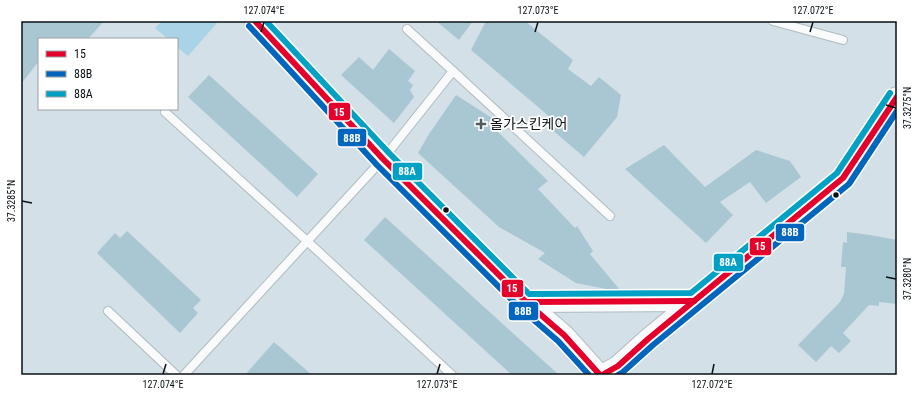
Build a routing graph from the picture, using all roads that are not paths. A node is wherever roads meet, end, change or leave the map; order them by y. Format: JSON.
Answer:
{"nodes":[{"id":1,"x":256,"y":21,"type":"edge"},
{"id":2,"x":773,"y":21,"type":"edge"},
{"id":3,"x":407,"y":29,"type":"dead end"},
{"id":4,"x":843,"y":40,"type":"dead end"},
{"id":5,"x":453,"y":71,"type":"junction"},
{"id":6,"x":897,"y":97,"type":"edge"},
{"id":7,"x":165,"y":112,"type":"dead end"},
{"id":8,"x":383,"y":159,"type":"junction"},
{"id":9,"x":610,"y":216,"type":"dead end"},
{"id":10,"x":307,"y":241,"type":"junction"},
{"id":11,"x":694,"y":301,"type":"junction"},
{"id":12,"x":526,"y":302,"type":"junction"},
{"id":13,"x":108,"y":311,"type":"dead end"},
{"id":14,"x":176,"y":375,"type":"edge"},
{"id":15,"x":184,"y":375,"type":"edge"},
{"id":16,"x":452,"y":375,"type":"edge"},
{"id":17,"x":601,"y":375,"type":"edge"}],
"edges":[{"from":1,"to":8,"type":"street"},
{"from":2,"to":4,"type":"lane"},
{"from":3,"to":5,"type":"lane"},
{"from":5,"to":8,"type":"lane"},
{"from":5,"to":9,"type":"lane"},
{"from":6,"to":11,"type":"street"},
{"from":7,"to":10,"type":"lane"},
{"from":8,"to":10,"type":"lane"},
{"from":8,"to":12,"type":"street"},
{"from":10,"to":15,"type":"lane"},
{"from":10,"to":16,"type":"lane"},
{"from":11,"to":12,"type":"street"},
{"from":11,"to":17,"type":"street"},
{"from":12,"to":17,"type":"street"},
{"from":13,"to":14,"type":"lane"}]}
